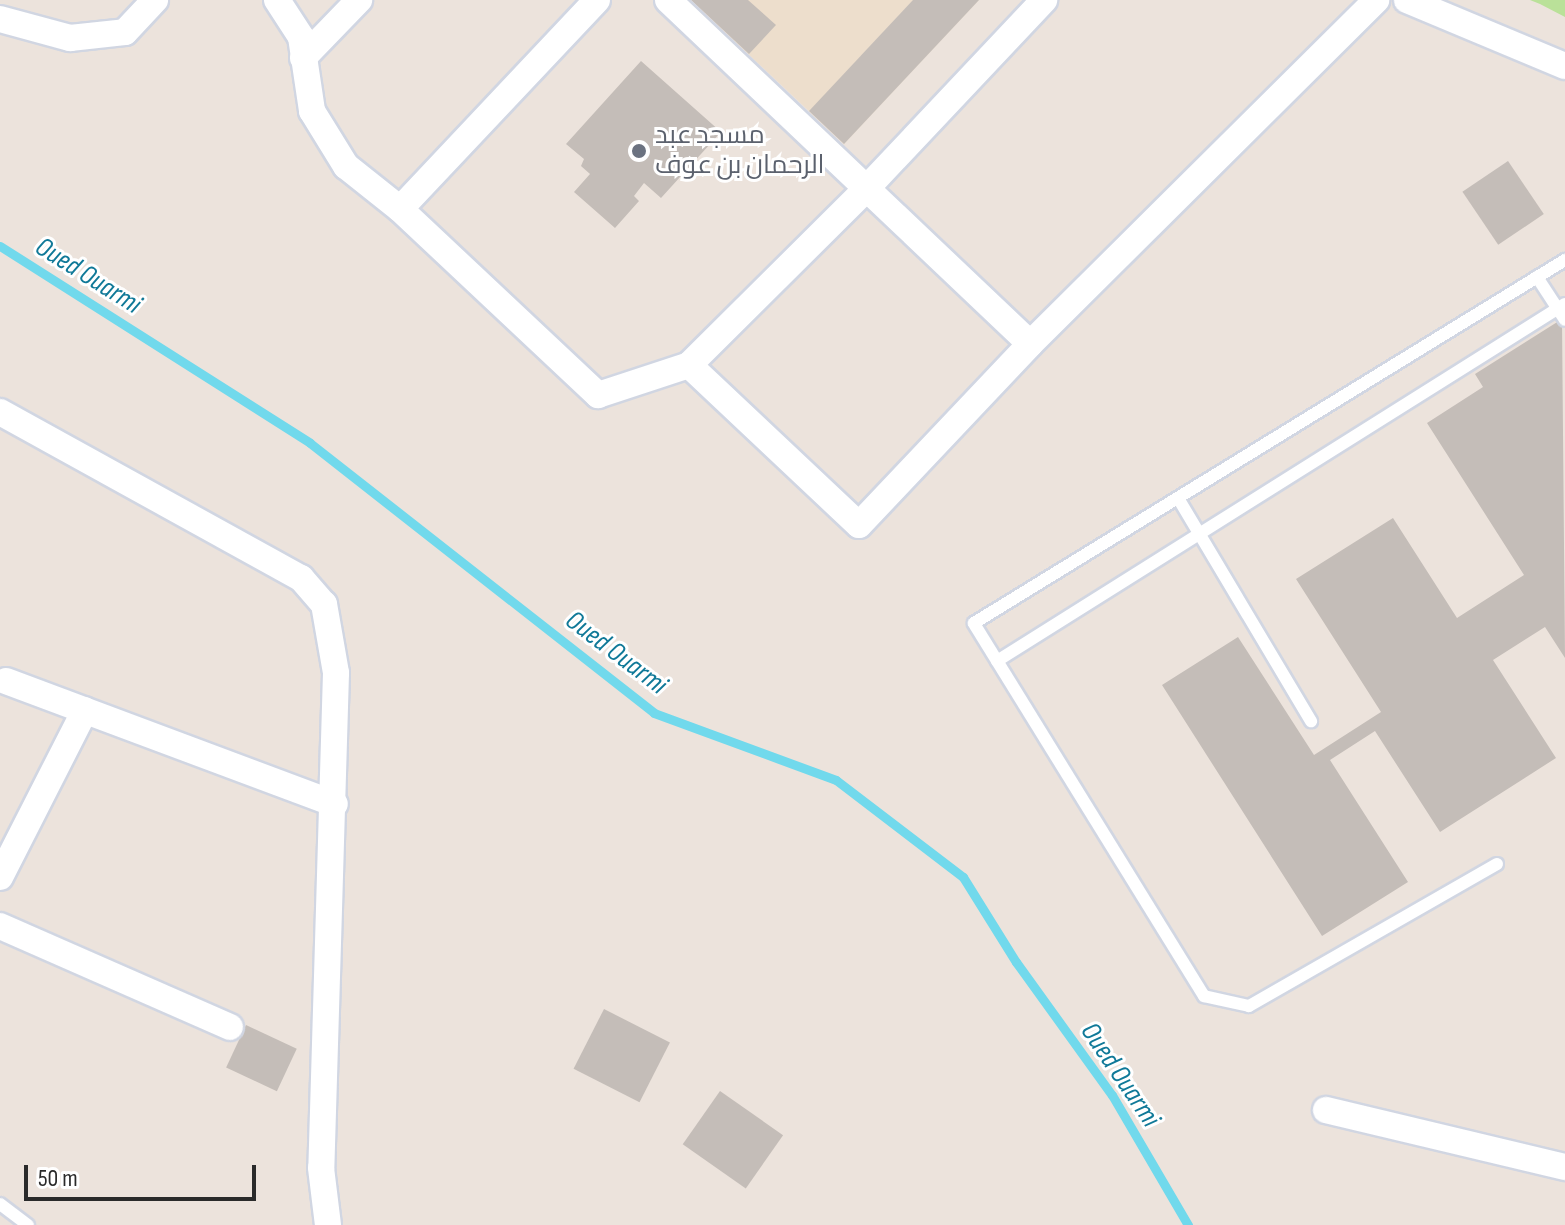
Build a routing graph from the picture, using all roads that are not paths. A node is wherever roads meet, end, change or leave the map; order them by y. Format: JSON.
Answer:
{"nodes":[{"id":1,"x":155,"y":0,"type":"edge"},
{"id":2,"x":277,"y":0,"type":"edge"},
{"id":3,"x":359,"y":0,"type":"edge"},
{"id":4,"x":597,"y":0,"type":"edge"},
{"id":5,"x":668,"y":0,"type":"edge"},
{"id":6,"x":1044,"y":0,"type":"edge"},
{"id":7,"x":1376,"y":0,"type":"edge"},
{"id":8,"x":1407,"y":0,"type":"edge"},
{"id":9,"x":0,"y":19,"type":"edge"},
{"id":10,"x":303,"y":58,"type":"junction"},
{"id":11,"x":1565,"y":66,"type":"edge"},
{"id":12,"x":866,"y":189,"type":"junction"},
{"id":13,"x":400,"y":209,"type":"junction"},
{"id":14,"x":1565,"y":260,"type":"edge"},
{"id":15,"x":1537,"y":277,"type":"junction"},
{"id":16,"x":1561,"y":306,"type":"edge"},
{"id":17,"x":1565,"y":320,"type":"edge"},
{"id":18,"x":1030,"y":344,"type":"junction"},
{"id":19,"x":689,"y":365,"type":"junction"},
{"id":20,"x":0,"y":412,"type":"edge"},
{"id":21,"x":1178,"y":498,"type":"junction"},
{"id":22,"x":1199,"y":534,"type":"junction"},
{"id":23,"x":997,"y":661,"type":"junction"},
{"id":24,"x":6,"y":681,"type":"dead end"},
{"id":25,"x":85,"y":710,"type":"junction"},
{"id":26,"x":1311,"y":721,"type":"dead end"},
{"id":27,"x":335,"y":804,"type":"junction"},
{"id":28,"x":1497,"y":864,"type":"dead end"},
{"id":29,"x":0,"y":877,"type":"edge"},
{"id":30,"x":0,"y":926,"type":"edge"},
{"id":31,"x":230,"y":1027,"type":"dead end"},
{"id":32,"x":1326,"y":1110,"type":"dead end"},
{"id":33,"x":1565,"y":1167,"type":"edge"},
{"id":34,"x":0,"y":1204,"type":"edge"},
{"id":35,"x":28,"y":1225,"type":"edge"},
{"id":36,"x":328,"y":1225,"type":"edge"}],
"edges":[{"from":1,"to":9,"type":"street"},
{"from":2,"to":10,"type":"street"},
{"from":3,"to":10,"type":"street"},
{"from":4,"to":13,"type":"street"},
{"from":5,"to":12,"type":"street"},
{"from":6,"to":12,"type":"street"},
{"from":7,"to":18,"type":"street"},
{"from":8,"to":11,"type":"street"},
{"from":10,"to":13,"type":"street"},
{"from":12,"to":18,"type":"street"},
{"from":12,"to":19,"type":"street"},
{"from":13,"to":19,"type":"street"},
{"from":14,"to":15,"type":"lane"},
{"from":15,"to":16,"type":"lane"},
{"from":15,"to":21,"type":"lane"},
{"from":16,"to":17,"type":"lane"},
{"from":16,"to":22,"type":"lane"},
{"from":18,"to":19,"type":"street"},
{"from":20,"to":27,"type":"street"},
{"from":21,"to":22,"type":"lane"},
{"from":21,"to":23,"type":"lane"},
{"from":22,"to":23,"type":"lane"},
{"from":22,"to":26,"type":"lane"},
{"from":23,"to":28,"type":"lane"},
{"from":24,"to":25,"type":"street"},
{"from":25,"to":27,"type":"street"},
{"from":25,"to":29,"type":"street"},
{"from":27,"to":36,"type":"street"},
{"from":30,"to":31,"type":"street"},
{"from":32,"to":33,"type":"street"},
{"from":34,"to":35,"type":"lane"}]}
